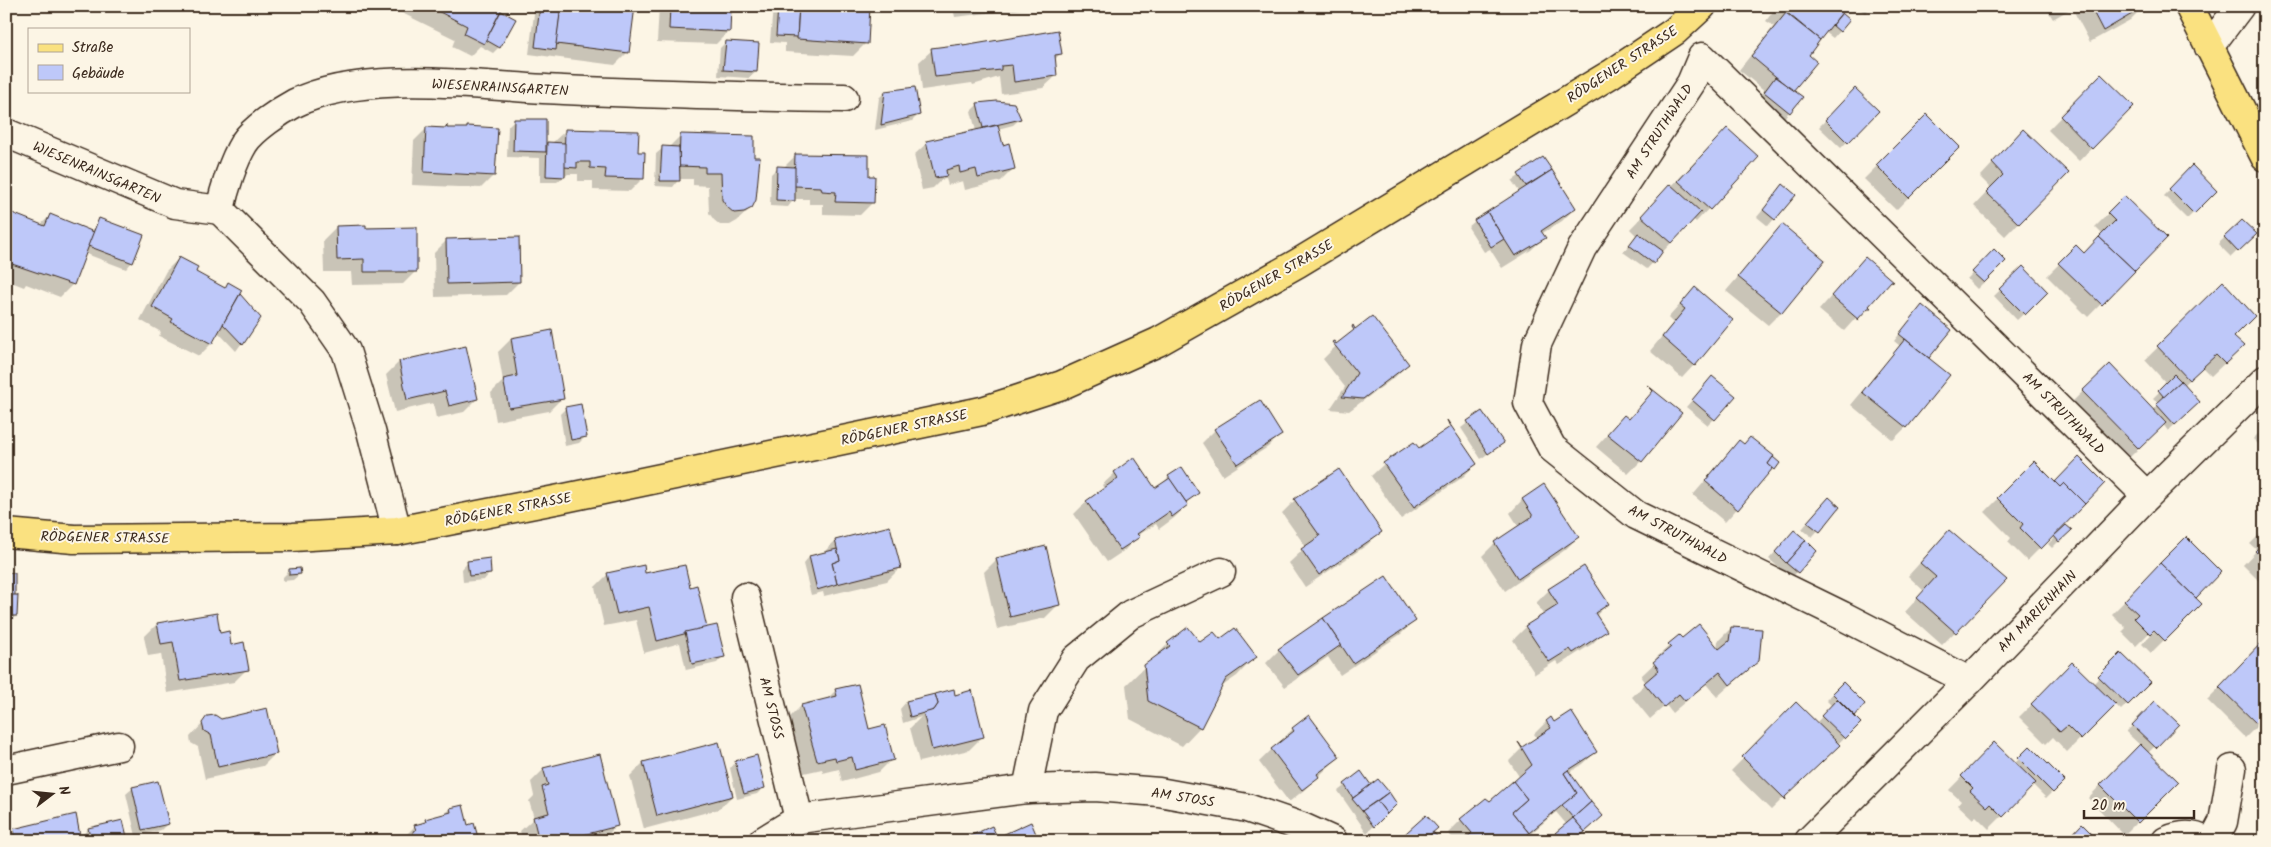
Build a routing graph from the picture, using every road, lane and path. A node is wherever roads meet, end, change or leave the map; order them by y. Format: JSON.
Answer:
{"nodes":[{"id":1,"x":1702,"y":6,"type":"edge"},
{"id":2,"x":2189,"y":6,"type":"edge"},
{"id":3,"x":2240,"y":6,"type":"edge"},
{"id":4,"x":1675,"y":31,"type":"junction"},
{"id":5,"x":2209,"y":47,"type":"junction"},
{"id":6,"x":1702,"y":57,"type":"junction"},
{"id":7,"x":844,"y":98,"type":"dead end"},
{"id":8,"x":6,"y":132,"type":"edge"},
{"id":9,"x":2265,"y":157,"type":"edge"},
{"id":10,"x":220,"y":210,"type":"junction"},
{"id":11,"x":2265,"y":380,"type":"edge"},
{"id":12,"x":2148,"y":496,"type":"junction"},
{"id":13,"x":397,"y":531,"type":"junction"},
{"id":14,"x":6,"y":533,"type":"edge"},
{"id":15,"x":1221,"y":572,"type":"dead end"},
{"id":16,"x":745,"y":598,"type":"dead end"},
{"id":17,"x":1969,"y":681,"type":"junction"},
{"id":18,"x":119,"y":746,"type":"dead end"},
{"id":19,"x":2232,"y":769,"type":"dead end"},
{"id":20,"x":6,"y":770,"type":"edge"},
{"id":21,"x":1027,"y":789,"type":"junction"},
{"id":22,"x":799,"y":819,"type":"junction"},
{"id":23,"x":764,"y":841,"type":"edge"},
{"id":24,"x":1334,"y":841,"type":"edge"},
{"id":25,"x":1809,"y":841,"type":"edge"},
{"id":26,"x":2166,"y":841,"type":"edge"},
{"id":27,"x":2204,"y":841,"type":"edge"},
{"id":28,"x":2214,"y":841,"type":"edge"}],
"edges":[{"from":1,"to":4,"type":"main road","name":"RÖDGENER STRASSE"},
{"from":2,"to":5,"type":"main road"},
{"from":3,"to":5,"type":"street"},
{"from":4,"to":6,"type":"street","name":"AM STRUTHWALD"},
{"from":4,"to":13,"type":"main road","name":"RÖDGENER STRASSE"},
{"from":5,"to":9,"type":"main road"},
{"from":6,"to":12,"type":"street","name":"AM STRUTHWALD"},
{"from":6,"to":17,"type":"street","name":"AM STRUTHWALD"},
{"from":7,"to":10,"type":"street","name":"WIESENRAINSGARTEN"},
{"from":8,"to":10,"type":"street","name":"WIESENRAINSGARTEN"},
{"from":10,"to":13,"type":"street"},
{"from":11,"to":12,"type":"street","name":"AM MARIENHAIN"},
{"from":12,"to":17,"type":"street","name":"AM MARIENHAIN"},
{"from":13,"to":14,"type":"main road","name":"RÖDGENER STRASSE"},
{"from":15,"to":21,"type":"street"},
{"from":16,"to":22,"type":"street","name":"AM STOSS"},
{"from":17,"to":25,"type":"street","name":"AM MARIENHAIN"},
{"from":18,"to":20,"type":"street"},
{"from":19,"to":28,"type":"street"},
{"from":21,"to":22,"type":"street","name":"AM STOSS"},
{"from":21,"to":24,"type":"street","name":"AM STOSS"},
{"from":22,"to":23,"type":"street","name":"AM STOSS"},
{"from":26,"to":27,"type":"street"}]}
